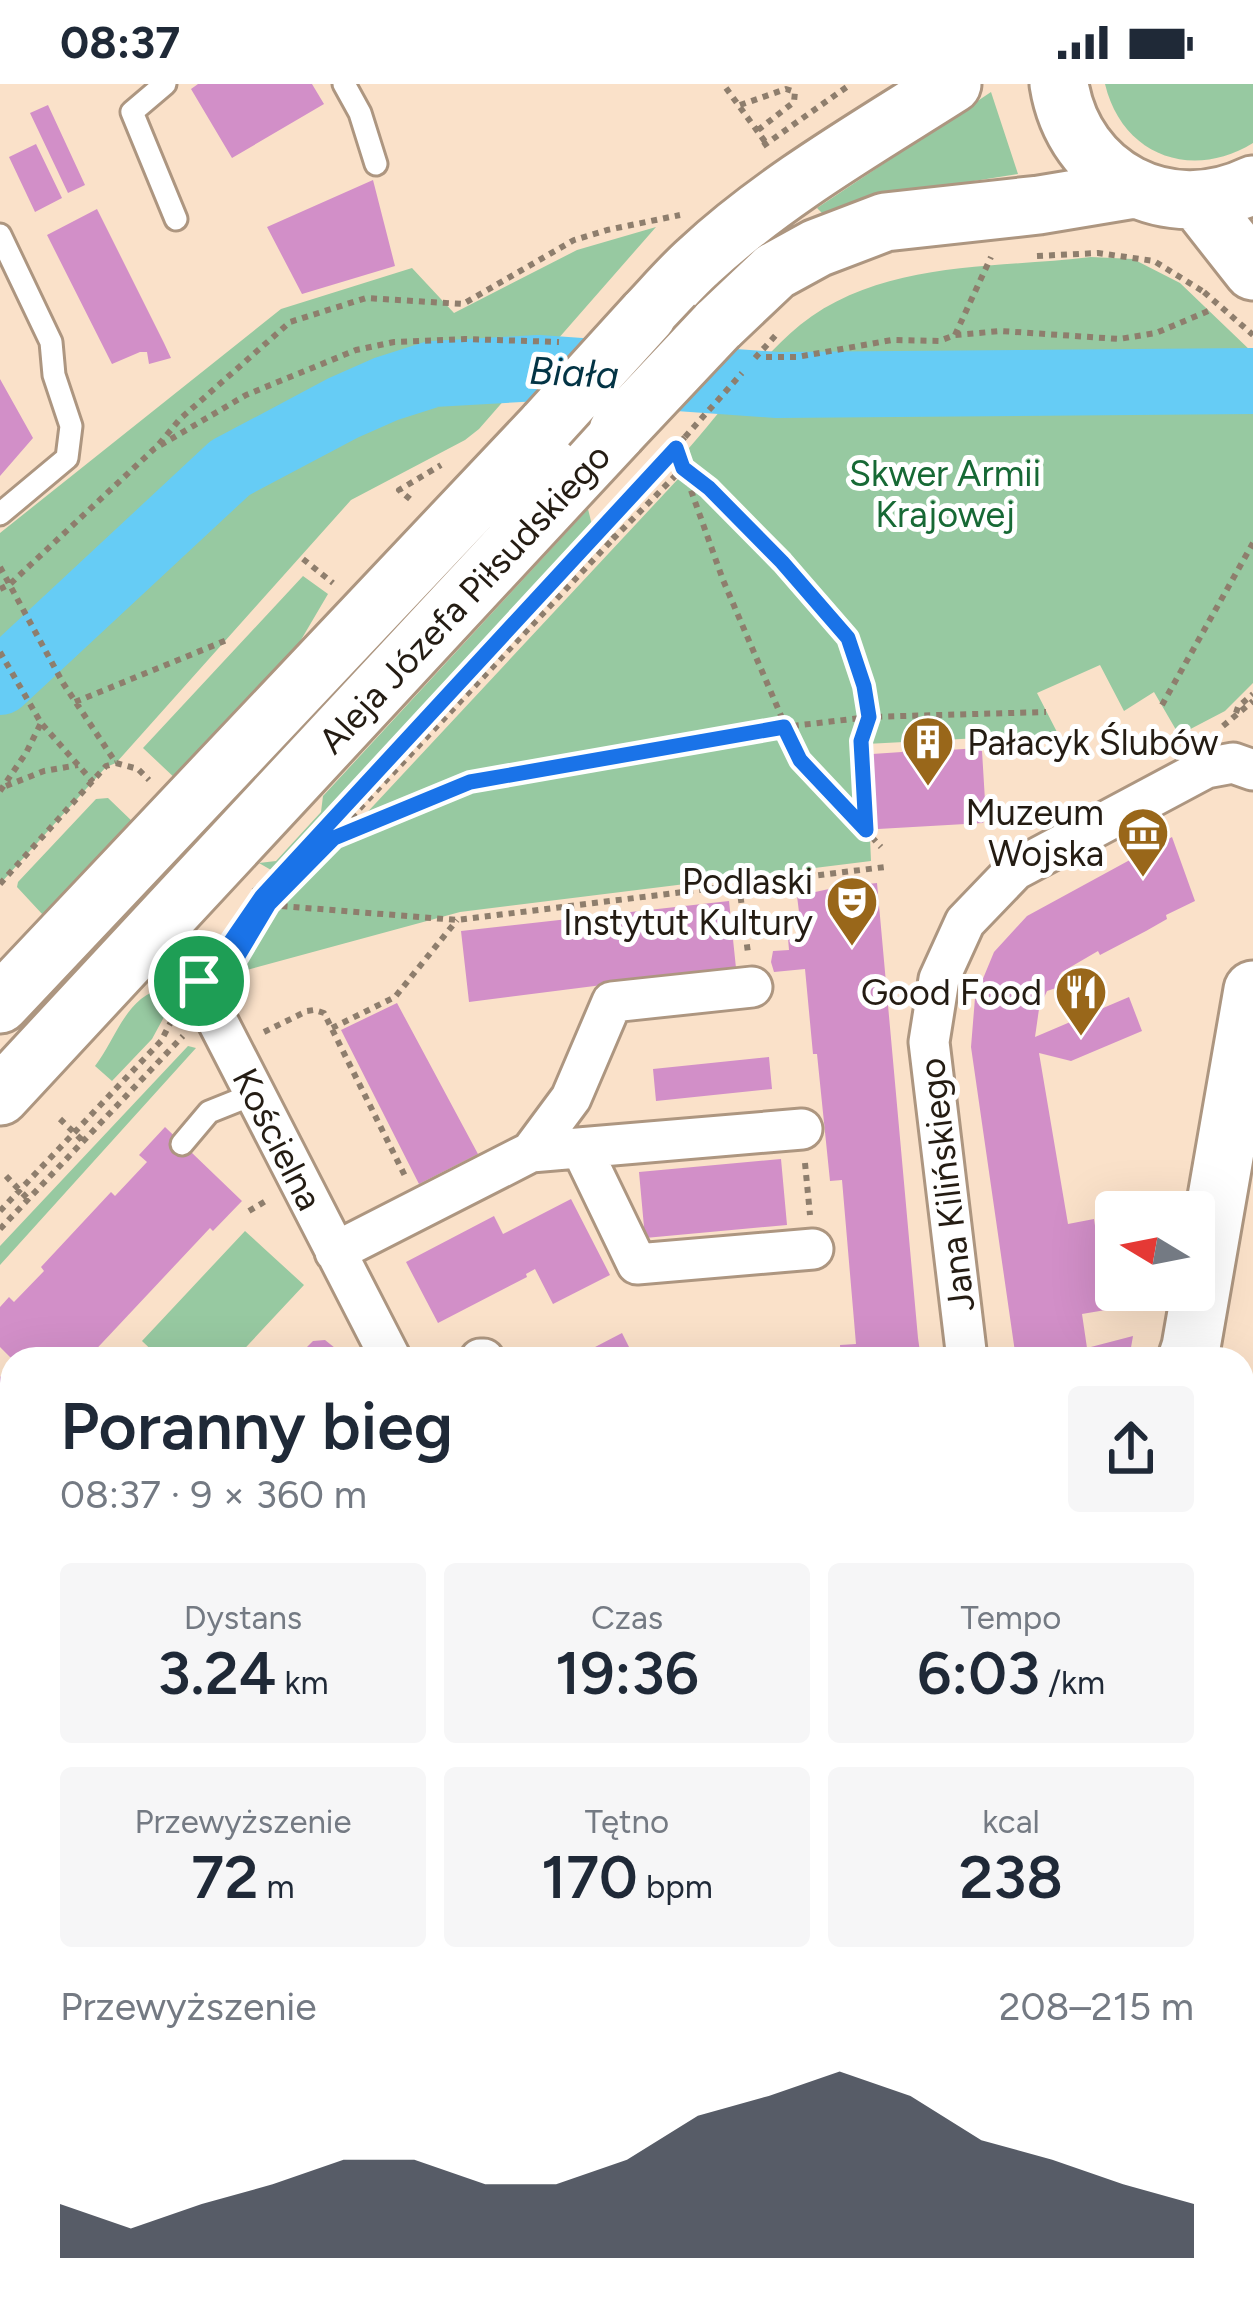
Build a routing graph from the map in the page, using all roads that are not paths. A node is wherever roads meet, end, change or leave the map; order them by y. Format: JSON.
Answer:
{"nodes":[{"id":1,"x":165,"y":84,"type":"edge"},
{"id":2,"x":344,"y":84,"type":"edge"},
{"id":3,"x":952,"y":84,"type":"edge"},
{"id":4,"x":1059,"y":84,"type":"edge"},
{"id":5,"x":376,"y":164,"type":"dead end"},
{"id":6,"x":1253,"y":185,"type":"edge"},
{"id":7,"x":1135,"y":188,"type":"junction"},
{"id":8,"x":1198,"y":201,"type":"junction"},
{"id":9,"x":176,"y":219,"type":"dead end"},
{"id":10,"x":0,"y":235,"type":"edge"},
{"id":11,"x":1223,"y":290,"type":"edge"},
{"id":12,"x":0,"y":514,"type":"edge"},
{"id":13,"x":1253,"y":770,"type":"edge"},
{"id":14,"x":165,"y":919,"type":"junction"},
{"id":15,"x":752,"y":987,"type":"road end"},
{"id":16,"x":1253,"y":990,"type":"edge"},
{"id":17,"x":0,"y":1004,"type":"edge"},
{"id":18,"x":254,"y":1094,"type":"junction"},
{"id":19,"x":0,"y":1096,"type":"edge"},
{"id":20,"x":802,"y":1129,"type":"road end"},
{"id":21,"x":182,"y":1144,"type":"dead end"},
{"id":22,"x":581,"y":1148,"type":"junction"},
{"id":23,"x":530,"y":1152,"type":"junction"},
{"id":24,"x":813,"y":1249,"type":"road end"},
{"id":25,"x":335,"y":1252,"type":"junction"},
{"id":26,"x":385,"y":1347,"type":"edge"},
{"id":27,"x":966,"y":1347,"type":"edge"},
{"id":28,"x":1191,"y":1347,"type":"edge"}],
"edges":[{"from":1,"to":9,"type":"lane"},
{"from":2,"to":5,"type":"lane"},
{"from":3,"to":17,"type":"main road","name":"Aleja Józefa Piłsudskiego","bridge":true},
{"from":4,"to":7,"type":"main road"},
{"from":6,"to":8,"type":"main road"},
{"from":7,"to":8,"type":"main road"},
{"from":7,"to":14,"type":"main road","name":"Aleja Józefa Piłsudskiego","bridge":true},
{"from":8,"to":11,"type":"main road"},
{"from":10,"to":12,"type":"lane"},
{"from":13,"to":27,"type":"street","name":"Jana Kilińskiego"},
{"from":14,"to":18,"type":"street","name":"Kościelna"},
{"from":14,"to":19,"type":"main road","name":"Aleja Józefa Piłsudskiego"},
{"from":15,"to":23,"type":"street"},
{"from":16,"to":28,"type":"main road"},
{"from":18,"to":21,"type":"lane"},
{"from":18,"to":25,"type":"street","name":"Kościelna"},
{"from":20,"to":22,"type":"street"},
{"from":22,"to":23,"type":"street"},
{"from":22,"to":24,"type":"street"},
{"from":23,"to":25,"type":"street"},
{"from":25,"to":26,"type":"street","name":"Kościelna"}]}
